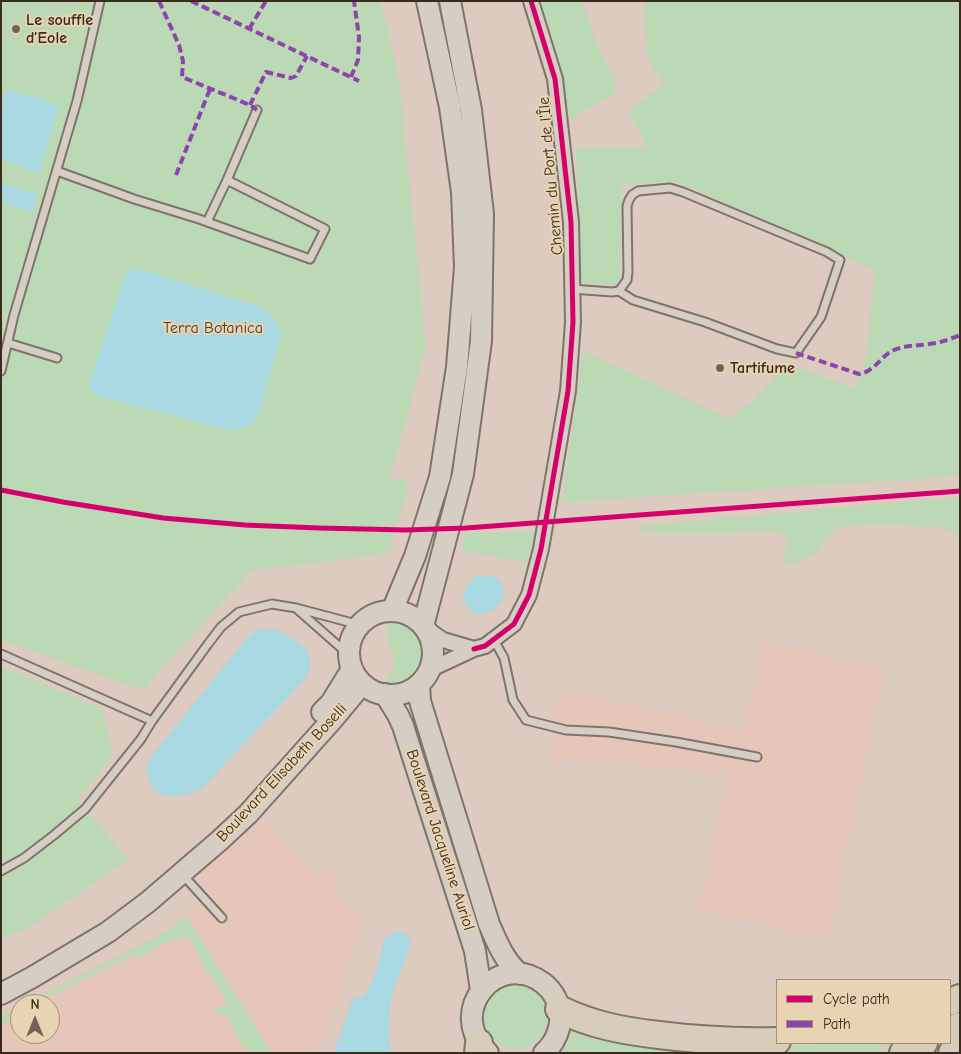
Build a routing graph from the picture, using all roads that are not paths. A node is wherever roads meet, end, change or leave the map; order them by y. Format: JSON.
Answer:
{"nodes":[{"id":1,"x":100,"y":1,"type":"edge"},
{"id":2,"x":427,"y":1,"type":"edge"},
{"id":3,"x":450,"y":1,"type":"edge"},
{"id":4,"x":531,"y":1,"type":"edge"},
{"id":5,"x":257,"y":110,"type":"dead end"},
{"id":6,"x":56,"y":171,"type":"junction"},
{"id":7,"x":227,"y":180,"type":"junction"},
{"id":8,"x":207,"y":222,"type":"junction"},
{"id":9,"x":572,"y":289,"type":"junction"},
{"id":10,"x":619,"y":291,"type":"junction"},
{"id":11,"x":8,"y":343,"type":"junction"},
{"id":12,"x":56,"y":358,"type":"dead end"},
{"id":13,"x":1,"y":371,"type":"edge"},
{"id":14,"x":296,"y":608,"type":"junction"},
{"id":15,"x":392,"y":611,"type":"junction"},
{"id":16,"x":360,"y":625,"type":"junction"},
{"id":17,"x":423,"y":626,"type":"junction"},
{"id":18,"x":494,"y":640,"type":"junction"},
{"id":19,"x":474,"y":649,"type":"junction"},
{"id":20,"x":1,"y":654,"type":"edge"},
{"id":21,"x":354,"y":669,"type":"junction"},
{"id":22,"x":424,"y":677,"type":"junction"},
{"id":23,"x":385,"y":694,"type":"junction"},
{"id":24,"x":152,"y":721,"type":"junction"},
{"id":25,"x":756,"y":757,"type":"dead end"},
{"id":26,"x":1,"y":871,"type":"edge"},
{"id":27,"x":182,"y":874,"type":"junction"},
{"id":28,"x":222,"y":918,"type":"dead end"},
{"id":29,"x":520,"y":974,"type":"junction"},
{"id":30,"x":1,"y":978,"type":"edge"},
{"id":31,"x":481,"y":990,"type":"junction"},
{"id":32,"x":1,"y":994,"type":"edge"},
{"id":33,"x":559,"y":1009,"type":"junction"},
{"id":34,"x":776,"y":1041,"type":"edge"},
{"id":35,"x":922,"y":1044,"type":"edge"},
{"id":36,"x":960,"y":1049,"type":"edge"},
{"id":37,"x":481,"y":1050,"type":"edge"},
{"id":38,"x":544,"y":1053,"type":"edge"},
{"id":39,"x":903,"y":1053,"type":"edge"},
{"id":40,"x":952,"y":1053,"type":"edge"}],
"edges":[{"from":1,"to":6,"type":"lane"},
{"from":2,"to":15,"type":"main road"},
{"from":3,"to":17,"type":"main road"},
{"from":4,"to":9,"type":"street","name":"Chemin du Port de l'Île"},
{"from":5,"to":7,"type":"lane"},
{"from":6,"to":8,"type":"lane"},
{"from":6,"to":11,"type":"lane"},
{"from":7,"to":8,"type":"lane"},
{"from":7,"to":8,"type":"lane"},
{"from":9,"to":10,"type":"lane"},
{"from":9,"to":18,"type":"street","name":"Chemin du Port de l'Île"},
{"from":10,"to":10,"type":"lane"},
{"from":11,"to":12,"type":"lane"},
{"from":11,"to":13,"type":"lane"},
{"from":14,"to":16,"type":"lane"},
{"from":14,"to":21,"type":"lane"},
{"from":14,"to":24,"type":"lane"},
{"from":15,"to":16,"type":"main road"},
{"from":15,"to":17,"type":"main road"},
{"from":16,"to":21,"type":"main road"},
{"from":17,"to":19,"type":"street"},
{"from":17,"to":22,"type":"main road"},
{"from":18,"to":19,"type":"street","name":"Chemin du Port de l'Île"},
{"from":18,"to":25,"type":"lane"},
{"from":19,"to":22,"type":"street","name":"Chemin du Port de l'Île"},
{"from":20,"to":24,"type":"lane"},
{"from":21,"to":23,"type":"main road"},
{"from":21,"to":27,"type":"main road","name":"Boulevard Elisabeth Boselli"},
{"from":21,"to":30,"type":"main road"},
{"from":22,"to":23,"type":"main road"},
{"from":22,"to":29,"type":"main road","name":"Boulevard Jacqueline Auriol"},
{"from":23,"to":31,"type":"main road","name":"Boulevard Jacqueline Auriol"},
{"from":24,"to":26,"type":"lane"},
{"from":27,"to":28,"type":"lane"},
{"from":27,"to":32,"type":"main road","name":"Boulevard Elisabeth Boselli"},
{"from":29,"to":31,"type":"main road"},
{"from":29,"to":33,"type":"main road"},
{"from":31,"to":37,"type":"main road"},
{"from":33,"to":34,"type":"highway"},
{"from":33,"to":38,"type":"main road"},
{"from":35,"to":39,"type":"highway"},
{"from":36,"to":40,"type":"highway"}]}
